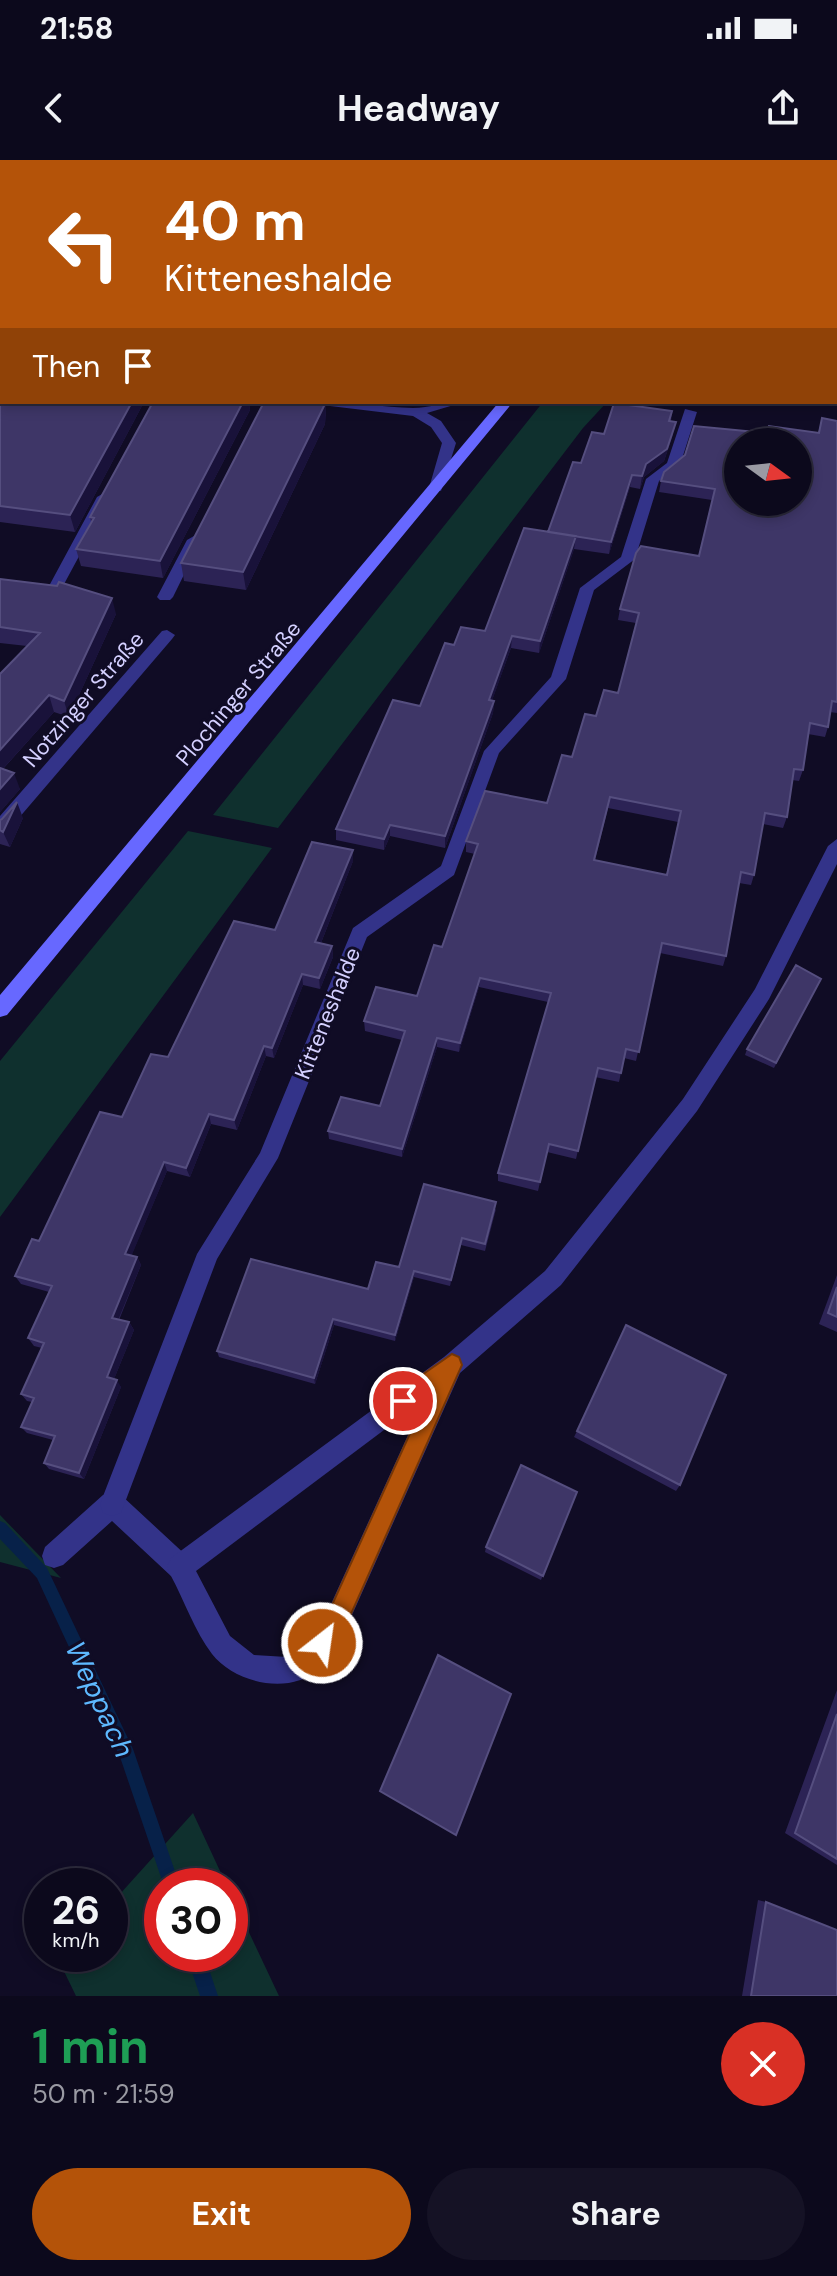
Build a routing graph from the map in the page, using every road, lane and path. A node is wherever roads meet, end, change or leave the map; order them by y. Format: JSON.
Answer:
{"nodes":[{"id":1,"x":347,"y":404,"type":"edge"},
{"id":2,"x":449,"y":404,"type":"edge"},
{"id":3,"x":504,"y":404,"type":"edge"},
{"id":4,"x":416,"y":412,"type":"junction"},
{"id":5,"x":690,"y":412,"type":"dead end"},
{"id":6,"x":113,"y":481,"type":"edge"},
{"id":7,"x":436,"y":488,"type":"junction"},
{"id":8,"x":200,"y":528,"type":"edge"},
{"id":9,"x":56,"y":586,"type":"edge"},
{"id":10,"x":165,"y":597,"type":"dead end"},
{"id":11,"x":167,"y":635,"type":"dead end"},
{"id":12,"x":0,"y":828,"type":"edge"},
{"id":13,"x":837,"y":846,"type":"edge"},
{"id":14,"x":0,"y":1009,"type":"edge"},
{"id":15,"x":452,"y":1365,"type":"junction"},
{"id":16,"x":112,"y":1504,"type":"junction"},
{"id":17,"x":54,"y":1556,"type":"dead end"},
{"id":18,"x":180,"y":1567,"type":"junction"}],
"edges":[{"from":1,"to":4,"type":"street"},
{"from":2,"to":4,"type":"street"},
{"from":3,"to":7,"type":"main road","name":"Plochinger Straße"},
{"from":4,"to":7,"type":"street"},
{"from":5,"to":16,"type":"street","name":"Kitteneshalde"},
{"from":6,"to":9,"type":"street"},
{"from":7,"to":14,"type":"main road","name":"Plochinger Straße"},
{"from":8,"to":10,"type":"street"},
{"from":11,"to":12,"type":"street","name":"Notzinger Straße"},
{"from":13,"to":15,"type":"street"},
{"from":15,"to":18,"type":"street"},
{"from":15,"to":18,"type":"street"},
{"from":16,"to":17,"type":"street"},
{"from":16,"to":18,"type":"street"}]}
